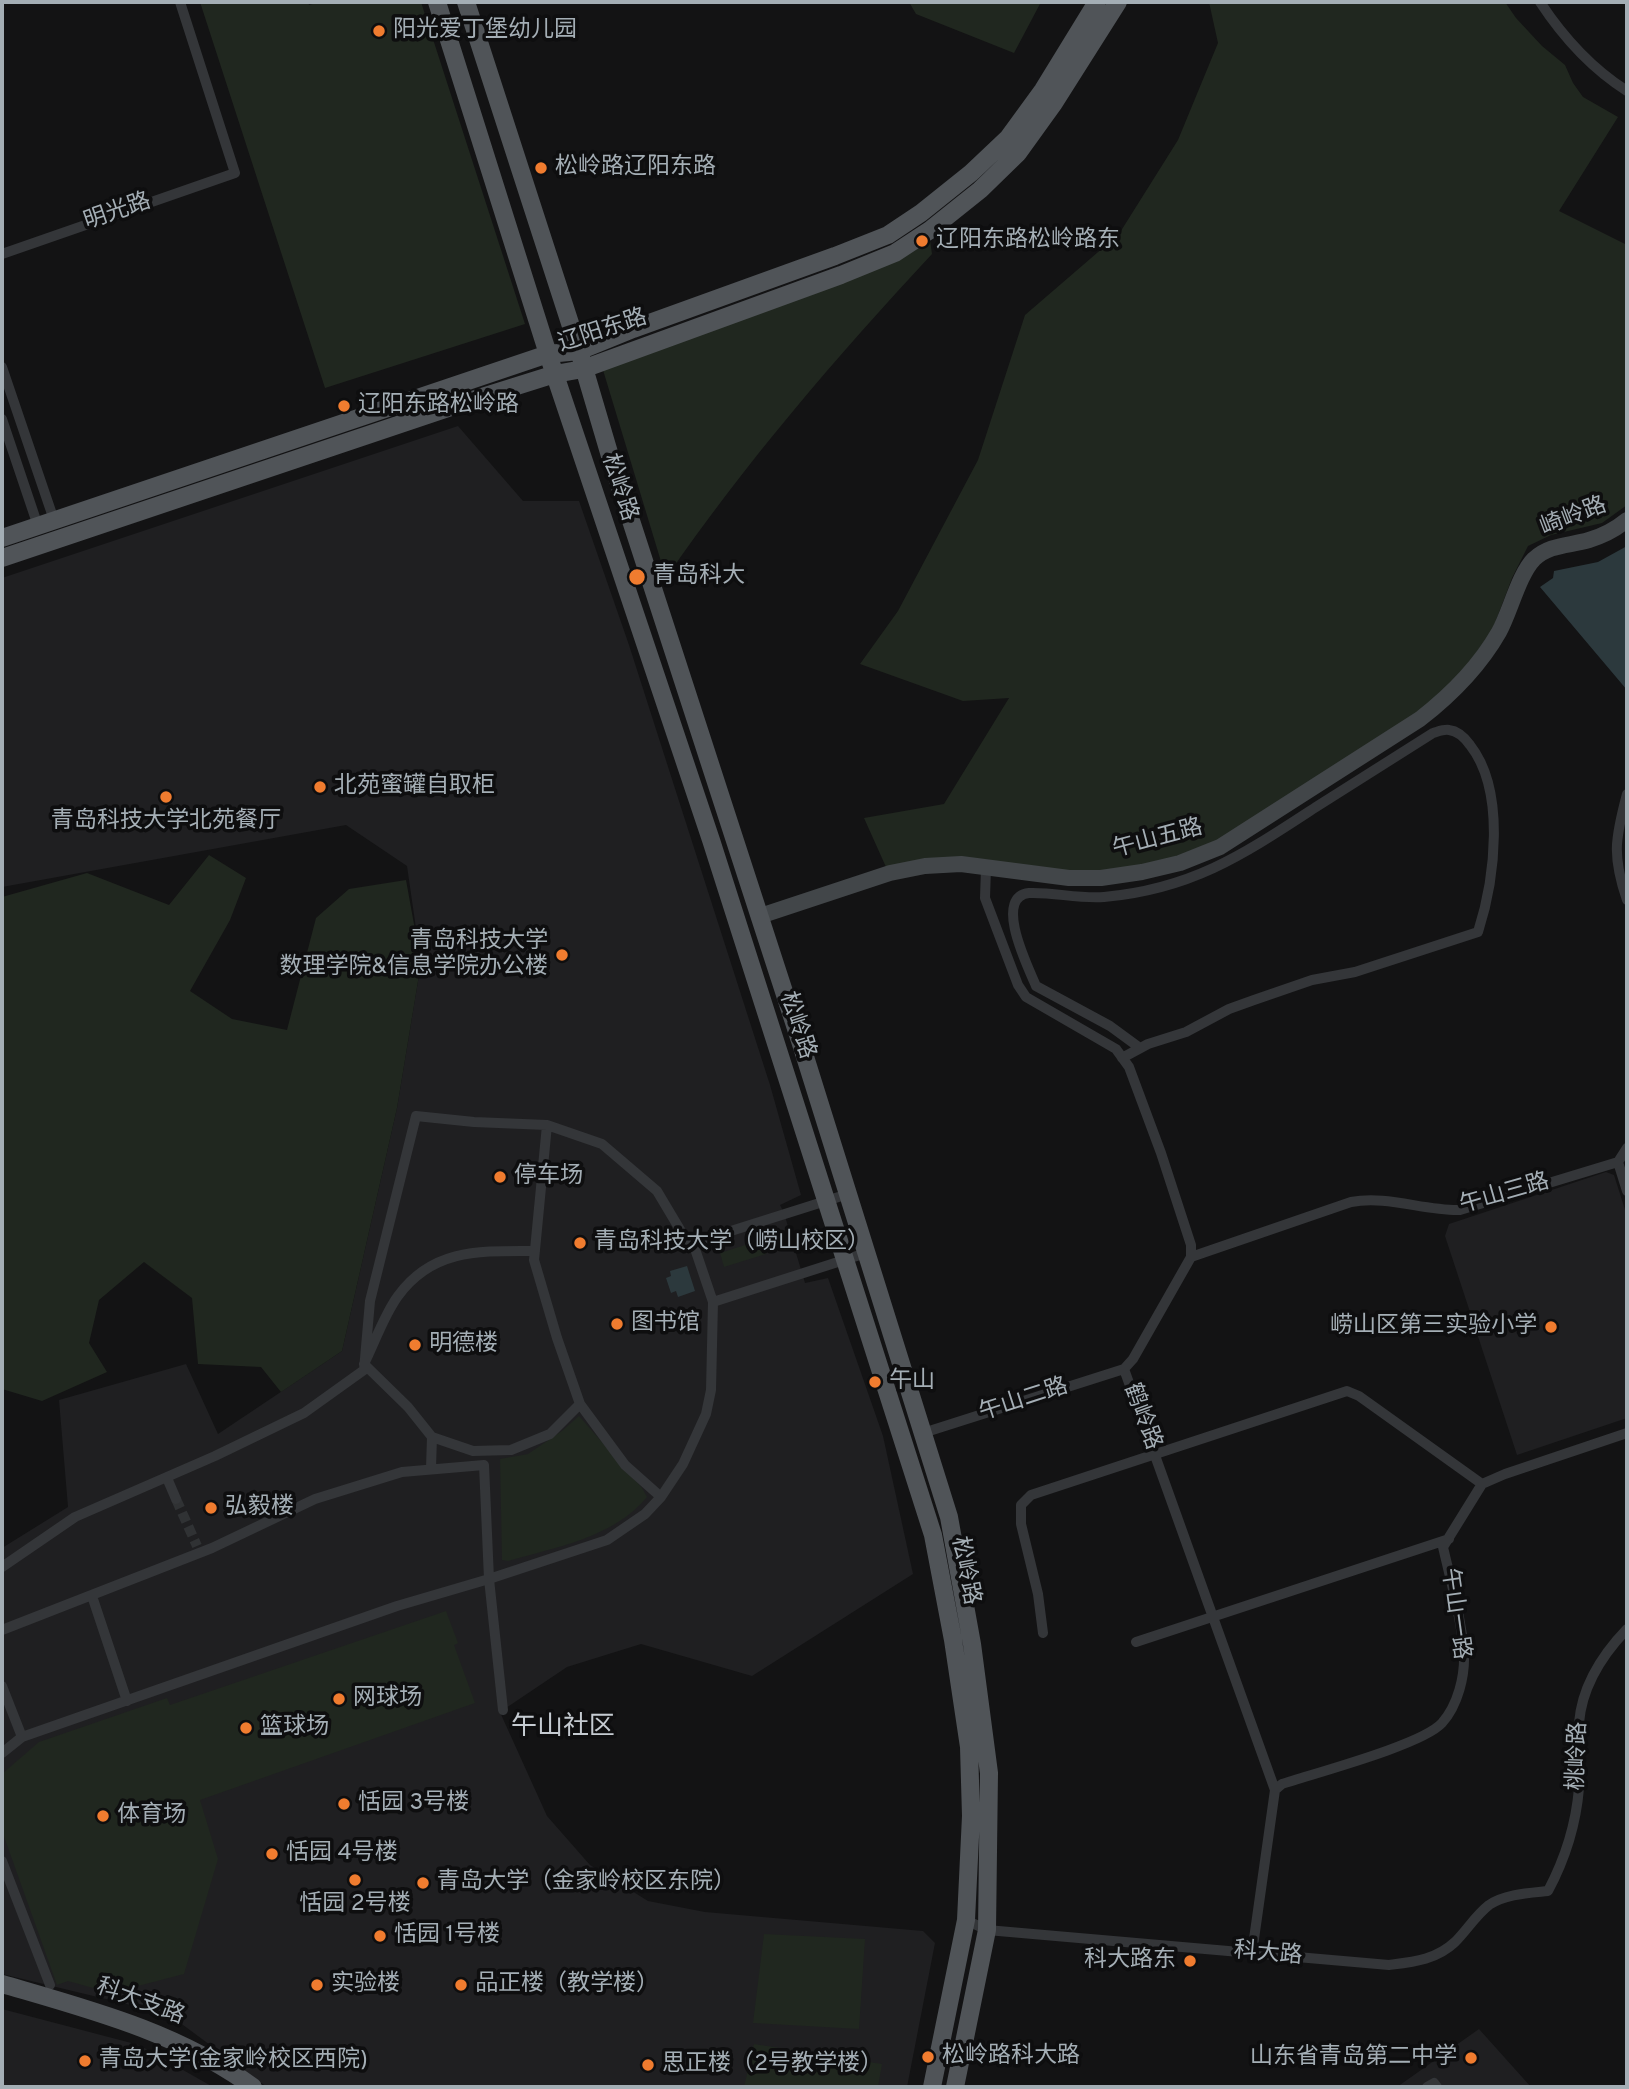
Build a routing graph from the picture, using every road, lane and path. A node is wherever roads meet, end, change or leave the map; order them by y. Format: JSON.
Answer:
{"nodes":[{"id":1,"x":180,"y":2,"type":"edge"},
{"id":2,"x":438,"y":2,"type":"edge"},
{"id":3,"x":466,"y":2,"type":"edge"},
{"id":4,"x":1097,"y":2,"type":"edge"},
{"id":5,"x":1118,"y":2,"type":"edge"},
{"id":6,"x":1540,"y":2,"type":"edge"},
{"id":7,"x":1627,"y":91,"type":"edge"},
{"id":8,"x":2,"y":254,"type":"edge"},
{"id":9,"x":579,"y":351,"type":"junction"},
{"id":10,"x":548,"y":354,"type":"junction"},
{"id":11,"x":2,"y":367,"type":"edge"},
{"id":12,"x":583,"y":369,"type":"junction"},
{"id":13,"x":555,"y":374,"type":"junction"},
{"id":14,"x":2,"y":419,"type":"edge"},
{"id":15,"x":1627,"y":520,"type":"edge"},
{"id":16,"x":46,"y":523,"type":"junction"},
{"id":17,"x":2,"y":538,"type":"edge"},
{"id":18,"x":2,"y":558,"type":"edge"},
{"id":19,"x":1516,"y":594,"type":"joint"},
{"id":20,"x":1627,"y":794,"type":"edge"},
{"id":21,"x":986,"y":867,"type":"junction"},
{"id":22,"x":1627,"y":900,"type":"edge"},
{"id":23,"x":760,"y":916,"type":"junction"},
{"id":24,"x":1140,"y":1048,"type":"junction"},
{"id":25,"x":1122,"y":1058,"type":"junction"},
{"id":26,"x":547,"y":1125,"type":"junction"},
{"id":27,"x":1627,"y":1147,"type":"edge"},
{"id":28,"x":1618,"y":1162,"type":"junction"},
{"id":29,"x":1627,"y":1191,"type":"edge"},
{"id":30,"x":848,"y":1194,"type":"junction"},
{"id":31,"x":827,"y":1201,"type":"junction"},
{"id":32,"x":693,"y":1243,"type":"junction"},
{"id":33,"x":534,"y":1251,"type":"junction"},
{"id":34,"x":866,"y":1252,"type":"junction"},
{"id":35,"x":1191,"y":1257,"type":"junction"},
{"id":36,"x":844,"y":1259,"type":"junction"},
{"id":37,"x":712,"y":1302,"type":"junction"},
{"id":38,"x":364,"y":1364,"type":"junction"},
{"id":39,"x":1124,"y":1369,"type":"junction"},
{"id":40,"x":580,"y":1404,"type":"junction"},
{"id":41,"x":923,"y":1433,"type":"junction"},
{"id":42,"x":1627,"y":1433,"type":"edge"},
{"id":43,"x":432,"y":1437,"type":"junction"},
{"id":44,"x":1155,"y":1455,"type":"junction"},
{"id":45,"x":431,"y":1468,"type":"junction"},
{"id":46,"x":167,"y":1478,"type":"junction"},
{"id":47,"x":1482,"y":1485,"type":"junction"},
{"id":48,"x":661,"y":1497,"type":"junction"},
{"id":49,"x":176,"y":1499,"type":"tunnel mouth"},
{"id":50,"x":1448,"y":1539,"type":"junction"},
{"id":51,"x":2,"y":1567,"type":"edge"},
{"id":52,"x":489,"y":1579,"type":"junction"},
{"id":53,"x":92,"y":1596,"type":"junction"},
{"id":54,"x":1213,"y":1617,"type":"junction"},
{"id":55,"x":1627,"y":1629,"type":"edge"},
{"id":56,"x":2,"y":1630,"type":"edge"},
{"id":57,"x":1042,"y":1633,"type":"dead end"},
{"id":58,"x":1136,"y":1642,"type":"dead end"},
{"id":59,"x":2,"y":1686,"type":"edge"},
{"id":60,"x":127,"y":1701,"type":"junction"},
{"id":61,"x":503,"y":1710,"type":"dead end"},
{"id":62,"x":22,"y":1737,"type":"junction"},
{"id":63,"x":2,"y":1752,"type":"edge"},
{"id":64,"x":1275,"y":1790,"type":"junction"},
{"id":65,"x":2,"y":1862,"type":"edge"},
{"id":66,"x":1548,"y":1891,"type":"joint"},
{"id":67,"x":966,"y":1920,"type":"junction"},
{"id":68,"x":987,"y":1930,"type":"junction"},
{"id":69,"x":1252,"y":1953,"type":"junction"},
{"id":70,"x":2,"y":1984,"type":"edge"},
{"id":71,"x":50,"y":1985,"type":"dead end"},
{"id":72,"x":2,"y":1995,"type":"edge"},
{"id":73,"x":233,"y":2087,"type":"edge"},
{"id":74,"x":253,"y":2087,"type":"edge"},
{"id":75,"x":932,"y":2087,"type":"edge"},
{"id":76,"x":955,"y":2087,"type":"edge"},
{"id":77,"x":1427,"y":2087,"type":"edge"},
{"id":78,"x":1437,"y":2087,"type":"edge"}],
"edges":[{"from":1,"to":8,"type":"street","name":"明光路"},
{"from":2,"to":10,"type":"main road","name":"松岭路"},
{"from":3,"to":9,"type":"main road","name":"松岭路"},
{"from":4,"to":9,"type":"main road","name":"辽阳东路"},
{"from":5,"to":12,"type":"main road","name":"辽阳东路"},
{"from":6,"to":7,"type":"street"},
{"from":9,"to":10,"type":"main road","name":"辽阳东路"},
{"from":9,"to":12,"type":"main road","name":"松岭路"},
{"from":10,"to":13,"type":"main road","name":"松岭路"},
{"from":10,"to":16,"type":"main road","name":"辽阳东路"},
{"from":11,"to":16,"type":"street"},
{"from":12,"to":13,"type":"main road","name":"辽阳东路"},
{"from":12,"to":23,"type":"main road","name":"松岭路"},
{"from":13,"to":18,"type":"main road","name":"辽阳东路"},
{"from":13,"to":31,"type":"main road","name":"松岭路"},
{"from":14,"to":16,"type":"street"},
{"from":15,"to":19,"type":"street","name":"崎岭路"},
{"from":16,"to":17,"type":"main road","name":"辽阳东路"},
{"from":19,"to":21,"type":"street","name":"午山五路"},
{"from":20,"to":22,"type":"street"},
{"from":21,"to":23,"type":"street","name":"午山五路"},
{"from":21,"to":25,"type":"street"},
{"from":23,"to":30,"type":"main road","name":"松岭路"},
{"from":24,"to":24,"type":"street"},
{"from":24,"to":25,"type":"street"},
{"from":25,"to":35,"type":"street"},
{"from":26,"to":32,"type":"street"},
{"from":26,"to":33,"type":"street"},
{"from":26,"to":38,"type":"street"},
{"from":27,"to":28,"type":"street"},
{"from":28,"to":29,"type":"street"},
{"from":28,"to":35,"type":"street","name":"午山三路"},
{"from":30,"to":31,"type":"street"},
{"from":30,"to":34,"type":"main road","name":"松岭路"},
{"from":31,"to":32,"type":"street"},
{"from":31,"to":36,"type":"main road","name":"松岭路"},
{"from":32,"to":37,"type":"street"},
{"from":33,"to":38,"type":"street"},
{"from":33,"to":40,"type":"street"},
{"from":34,"to":36,"type":"street"},
{"from":34,"to":41,"type":"main road","name":"松岭路"},
{"from":35,"to":39,"type":"street","name":"鹤岭路"},
{"from":36,"to":37,"type":"street"},
{"from":36,"to":67,"type":"main road","name":"松岭路"},
{"from":37,"to":48,"type":"street"},
{"from":38,"to":43,"type":"street"},
{"from":38,"to":46,"type":"street"},
{"from":39,"to":41,"type":"street","name":"午山二路"},
{"from":39,"to":44,"type":"street","name":"鹤岭路"},
{"from":40,"to":43,"type":"street"},
{"from":40,"to":48,"type":"street"},
{"from":41,"to":68,"type":"main road","name":"松岭路"},
{"from":42,"to":47,"type":"street"},
{"from":43,"to":45,"type":"street"},
{"from":44,"to":47,"type":"street"},
{"from":44,"to":54,"type":"street","name":"鹤岭路"},
{"from":44,"to":57,"type":"street"},
{"from":45,"to":52,"type":"street"},
{"from":45,"to":53,"type":"street"},
{"from":46,"to":49,"type":"street"},
{"from":46,"to":51,"type":"street"},
{"from":47,"to":50,"type":"street","name":"午山一路"},
{"from":48,"to":52,"type":"street"},
{"from":50,"to":54,"type":"street"},
{"from":50,"to":64,"type":"street","name":"午山一路"},
{"from":52,"to":60,"type":"street"},
{"from":52,"to":61,"type":"street"},
{"from":53,"to":56,"type":"street"},
{"from":53,"to":60,"type":"street"},
{"from":54,"to":58,"type":"street"},
{"from":54,"to":64,"type":"street","name":"鹤岭路"},
{"from":55,"to":66,"type":"street","name":"桃岭路"},
{"from":59,"to":62,"type":"street"},
{"from":60,"to":62,"type":"street"},
{"from":62,"to":63,"type":"street"},
{"from":64,"to":69,"type":"street","name":"鹤岭路"},
{"from":65,"to":71,"type":"street"},
{"from":66,"to":69,"type":"street","name":"科大路"},
{"from":67,"to":68,"type":"street","name":"科大路"},
{"from":67,"to":75,"type":"main road","name":"松岭路"},
{"from":68,"to":69,"type":"street","name":"科大路"},
{"from":68,"to":76,"type":"main road","name":"松岭路"},
{"from":70,"to":74,"type":"main road","name":"科大支路"},
{"from":72,"to":73,"type":"main road","name":"科大支路"},
{"from":77,"to":78,"type":"street"}]}
